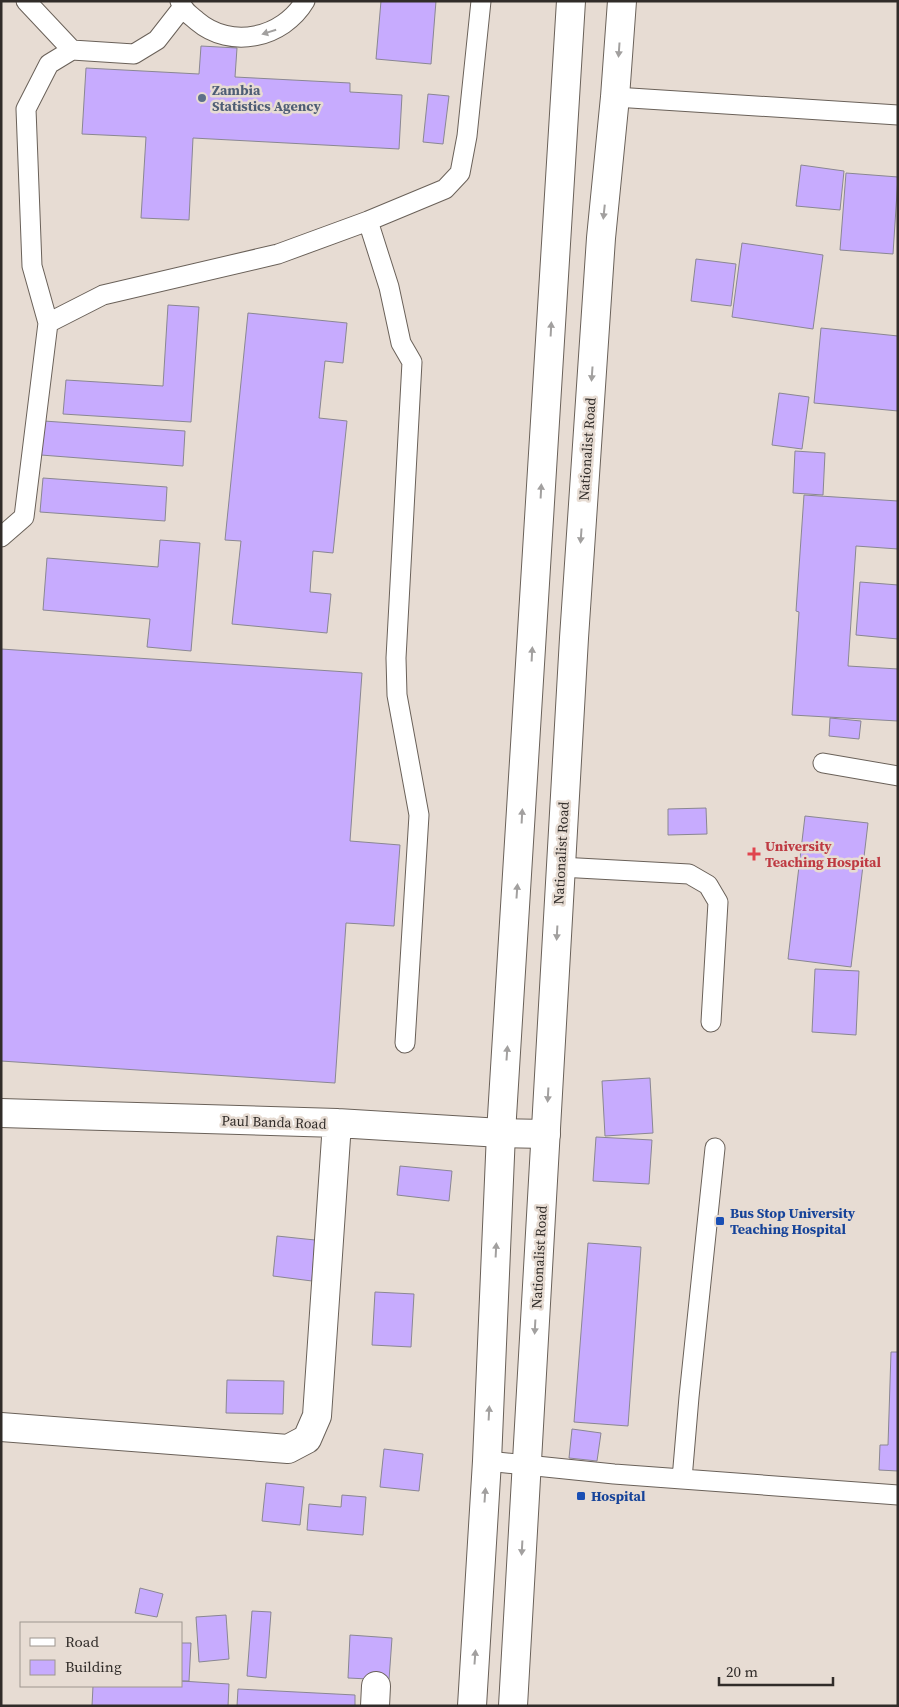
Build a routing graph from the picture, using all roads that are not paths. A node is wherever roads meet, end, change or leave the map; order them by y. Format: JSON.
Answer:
{"nodes":[{"id":1,"x":26,"y":1,"type":"edge"},
{"id":2,"x":305,"y":1,"type":"edge"},
{"id":3,"x":481,"y":1,"type":"edge"},
{"id":4,"x":571,"y":1,"type":"edge"},
{"id":5,"x":622,"y":1,"type":"edge"},
{"id":6,"x":181,"y":5,"type":"edge"},
{"id":7,"x":72,"y":50,"type":"junction"},
{"id":8,"x":615,"y":98,"type":"junction"},
{"id":9,"x":898,"y":115,"type":"edge"},
{"id":10,"x":368,"y":221,"type":"junction"},
{"id":11,"x":48,"y":323,"type":"junction"},
{"id":12,"x":1,"y":537,"type":"edge"},
{"id":13,"x":822,"y":763,"type":"dead end"},
{"id":14,"x":898,"y":776,"type":"edge"},
{"id":15,"x":560,"y":867,"type":"junction"},
{"id":16,"x":711,"y":1022,"type":"dead end"},
{"id":17,"x":405,"y":1044,"type":"dead end"},
{"id":18,"x":1,"y":1114,"type":"edge"},
{"id":19,"x":337,"y":1123,"type":"junction"},
{"id":20,"x":501,"y":1133,"type":"junction"},
{"id":21,"x":546,"y":1134,"type":"junction"},
{"id":22,"x":715,"y":1148,"type":"dead end"},
{"id":23,"x":1,"y":1427,"type":"edge"},
{"id":24,"x":487,"y":1461,"type":"junction"},
{"id":25,"x":526,"y":1464,"type":"junction"},
{"id":26,"x":682,"y":1479,"type":"junction"},
{"id":27,"x":898,"y":1495,"type":"edge"},
{"id":28,"x":472,"y":1706,"type":"edge"},
{"id":29,"x":513,"y":1706,"type":"edge"}],
"edges":[{"from":1,"to":7,"type":"lane"},
{"from":2,"to":6,"type":"lane","one_way":true},
{"from":3,"to":10,"type":"lane"},
{"from":20,"to":4,"type":"main road","one_way":true},
{"from":5,"to":8,"type":"main road","name":"Nationalist Road","one_way":true},
{"from":6,"to":7,"type":"lane"},
{"from":7,"to":11,"type":"lane"},
{"from":8,"to":9,"type":"lane"},
{"from":8,"to":15,"type":"main road","name":"Nationalist Road","one_way":true},
{"from":10,"to":11,"type":"lane"},
{"from":10,"to":17,"type":"lane"},
{"from":11,"to":12,"type":"lane"},
{"from":13,"to":14,"type":"lane"},
{"from":15,"to":16,"type":"lane"},
{"from":15,"to":21,"type":"main road","name":"Nationalist Road","one_way":true},
{"from":18,"to":19,"type":"main road","name":"Paul Banda Road"},
{"from":19,"to":20,"type":"main road","name":"Paul Banda Road"},
{"from":19,"to":23,"type":"main road"},
{"from":20,"to":21,"type":"main road","name":"Paul Banda Road"},
{"from":24,"to":20,"type":"main road","one_way":true},
{"from":21,"to":25,"type":"main road","name":"Nationalist Road","one_way":true},
{"from":22,"to":26,"type":"lane"},
{"from":24,"to":25,"type":"lane"},
{"from":28,"to":24,"type":"main road","one_way":true},
{"from":25,"to":26,"type":"lane"},
{"from":25,"to":29,"type":"main road","name":"Nationalist Road","one_way":true},
{"from":26,"to":27,"type":"lane"}]}
